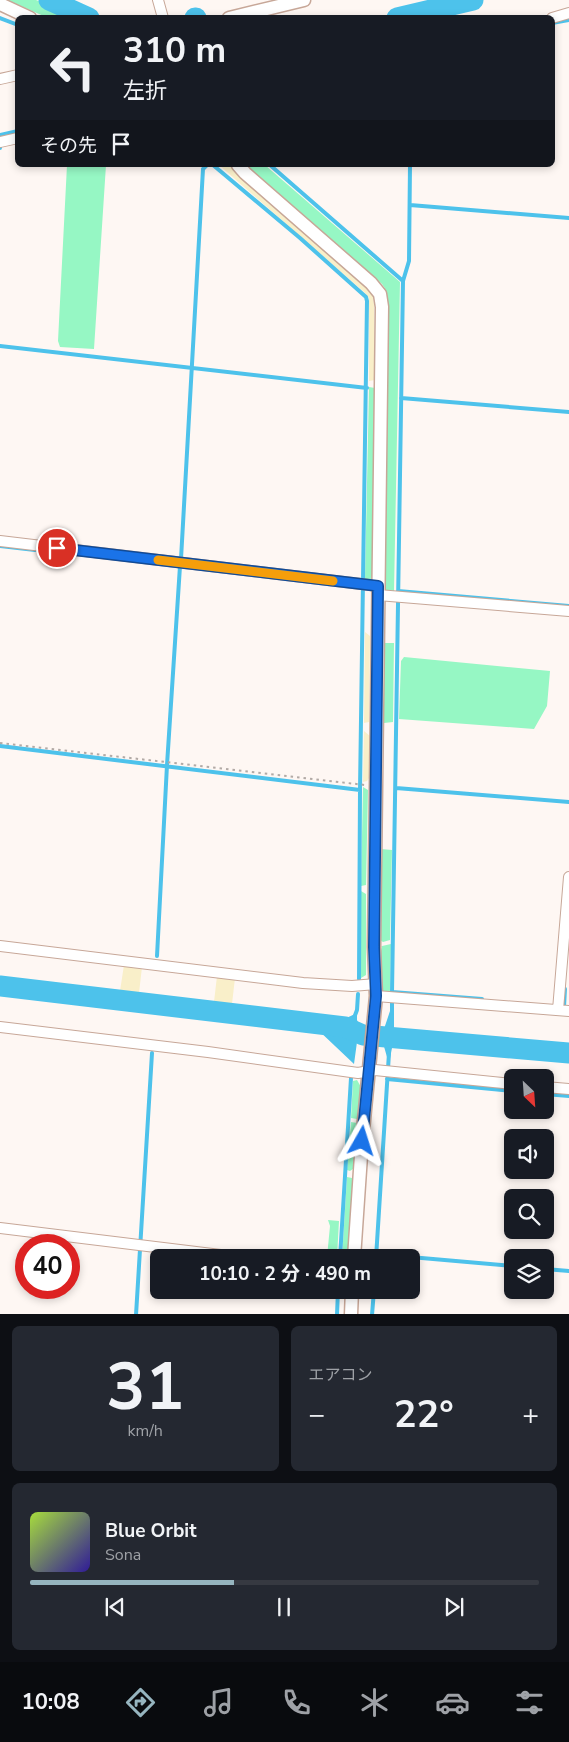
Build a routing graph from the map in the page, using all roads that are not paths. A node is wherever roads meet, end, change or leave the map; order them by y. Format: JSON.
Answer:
{"nodes":[{"id":1,"x":158,"y":0,"type":"edge"},
{"id":2,"x":304,"y":0,"type":"edge"},
{"id":3,"x":0,"y":4,"type":"edge"},
{"id":4,"x":569,"y":13,"type":"edge"},
{"id":5,"x":24,"y":15,"type":"edge"},
{"id":6,"x":162,"y":15,"type":"edge"},
{"id":7,"x":242,"y":15,"type":"edge"},
{"id":8,"x":555,"y":17,"type":"edge"},
{"id":9,"x":15,"y":76,"type":"edge"},
{"id":10,"x":0,"y":79,"type":"edge"},
{"id":11,"x":15,"y":139,"type":"edge"},
{"id":12,"x":0,"y":142,"type":"edge"},
{"id":13,"x":240,"y":167,"type":"edge"},
{"id":14,"x":0,"y":541,"type":"edge"},
{"id":15,"x":370,"y":588,"type":"junction"},
{"id":16,"x":569,"y":610,"type":"edge"},
{"id":17,"x":569,"y":877,"type":"edge"},
{"id":18,"x":0,"y":946,"type":"edge"},
{"id":19,"x":376,"y":990,"type":"junction"},
{"id":20,"x":564,"y":1010,"type":"edge"},
{"id":21,"x":0,"y":1027,"type":"edge"},
{"id":22,"x":369,"y":1072,"type":"junction"},
{"id":23,"x":504,"y":1083,"type":"edge"},
{"id":24,"x":554,"y":1088,"type":"edge"},
{"id":25,"x":569,"y":1089,"type":"edge"},
{"id":26,"x":0,"y":1228,"type":"edge"},
{"id":27,"x":178,"y":1249,"type":"edge"},
{"id":28,"x":355,"y":1249,"type":"edge"},
{"id":29,"x":352,"y":1299,"type":"edge"},
{"id":30,"x":351,"y":1314,"type":"edge"}],
"edges":[{"from":1,"to":6,"type":"street"},
{"from":2,"to":7,"type":"street"},
{"from":3,"to":5,"type":"street"},
{"from":4,"to":8,"type":"street"},
{"from":9,"to":10,"type":"street"},
{"from":11,"to":12,"type":"street"},
{"from":13,"to":15,"type":"street"},
{"from":14,"to":15,"type":"street"},
{"from":15,"to":16,"type":"street"},
{"from":15,"to":19,"type":"street"},
{"from":17,"to":20,"type":"street"},
{"from":18,"to":19,"type":"street"},
{"from":19,"to":20,"type":"street"},
{"from":19,"to":22,"type":"street"},
{"from":21,"to":22,"type":"street"},
{"from":22,"to":23,"type":"street"},
{"from":22,"to":28,"type":"street"},
{"from":24,"to":25,"type":"street"},
{"from":26,"to":27,"type":"street"},
{"from":29,"to":30,"type":"street"}]}
